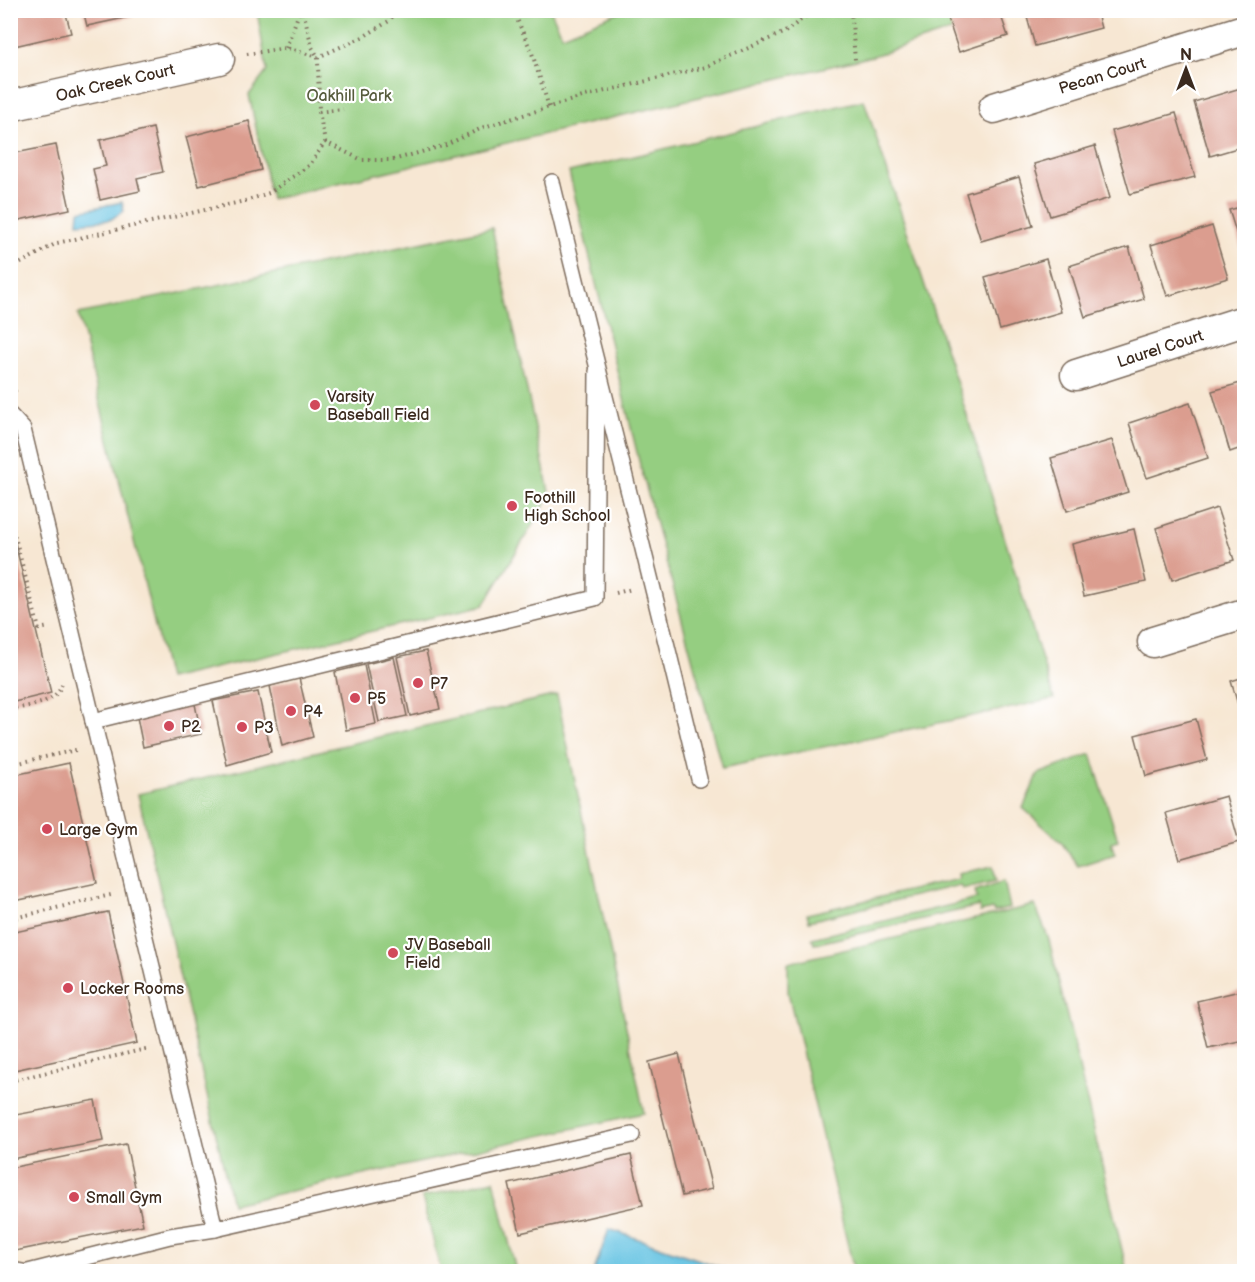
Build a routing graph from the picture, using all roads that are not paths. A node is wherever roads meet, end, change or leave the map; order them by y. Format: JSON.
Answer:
{"nodes":[{"id":1,"x":1245,"y":30,"type":"edge"},
{"id":2,"x":219,"y":59,"type":"road end"},
{"id":3,"x":10,"y":106,"type":"edge"},
{"id":4,"x":994,"y":108,"type":"dead end"},
{"id":5,"x":552,"y":182,"type":"dead end"},
{"id":6,"x":1245,"y":321,"type":"edge"},
{"id":7,"x":597,"y":370,"type":"junction"},
{"id":8,"x":1076,"y":375,"type":"dead end"},
{"id":9,"x":10,"y":415,"type":"edge"},
{"id":10,"x":1245,"y":614,"type":"edge"},
{"id":11,"x":1153,"y":642,"type":"dead end"},
{"id":12,"x":93,"y":721,"type":"junction"},
{"id":13,"x":699,"y":779,"type":"dead end"},
{"id":14,"x":632,"y":1135,"type":"dead end"},
{"id":15,"x":215,"y":1228,"type":"junction"},
{"id":16,"x":10,"y":1270,"type":"edge"},
{"id":17,"x":22,"y":1272,"type":"edge"},
{"id":18,"x":28,"y":1272,"type":"edge"}],
"edges":[{"from":1,"to":4,"type":"street","name":"Pecan Court"},
{"from":2,"to":3,"type":"street","name":"Oak Creek Court"},
{"from":5,"to":7,"type":"lane"},
{"from":6,"to":8,"type":"street","name":"Laurel Court"},
{"from":7,"to":12,"type":"lane"},
{"from":7,"to":13,"type":"lane"},
{"from":9,"to":12,"type":"lane"},
{"from":10,"to":11,"type":"street"},
{"from":12,"to":15,"type":"lane"},
{"from":14,"to":15,"type":"lane"},
{"from":15,"to":18,"type":"lane"},
{"from":16,"to":17,"type":"lane"}]}
